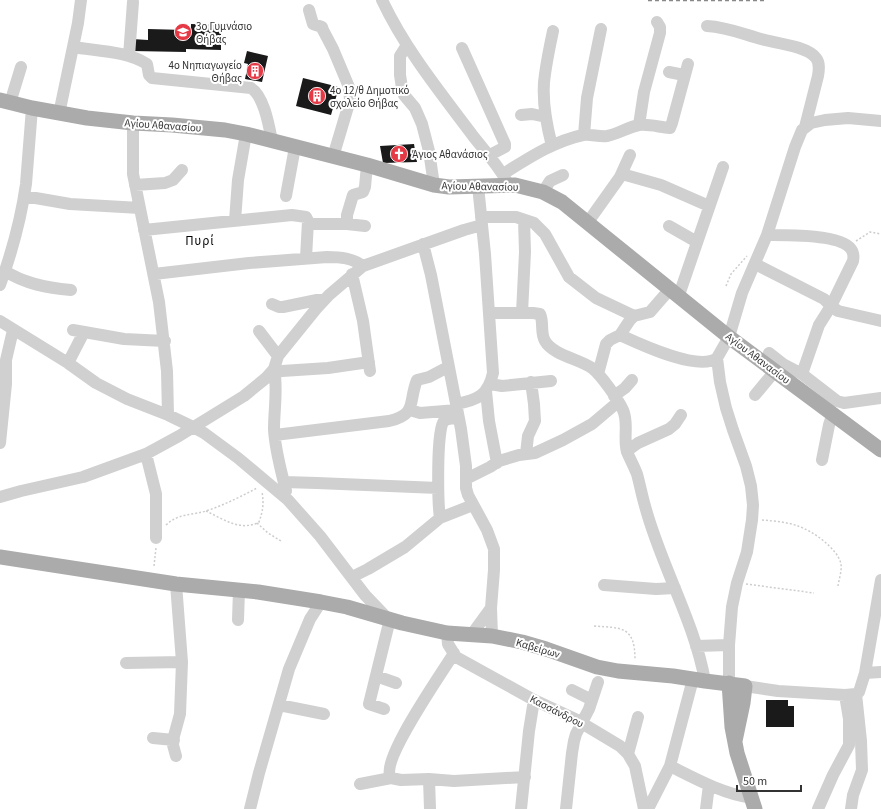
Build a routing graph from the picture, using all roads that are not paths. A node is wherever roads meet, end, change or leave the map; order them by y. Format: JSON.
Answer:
{"nodes":[{"id":1,"x":81,"y":0,"type":"edge"},
{"id":2,"x":382,"y":0,"type":"edge"},
{"id":3,"x":133,"y":2,"type":"dead end"},
{"id":4,"x":309,"y":10,"type":"dead end"},
{"id":5,"x":657,"y":22,"type":"dead end"},
{"id":6,"x":707,"y":26,"type":"dead end"},
{"id":7,"x":601,"y":29,"type":"dead end"},
{"id":8,"x":553,"y":31,"type":"dead end"},
{"id":9,"x":407,"y":45,"type":"junction"},
{"id":10,"x":73,"y":47,"type":"junction"},
{"id":11,"x":462,"y":48,"type":"dead end"},
{"id":12,"x":129,"y":56,"type":"junction"},
{"id":13,"x":21,"y":67,"type":"dead end"},
{"id":14,"x":669,"y":72,"type":"dead end"},
{"id":15,"x":5,"y":101,"type":"edge"},
{"id":16,"x":32,"y":108,"type":"junction"},
{"id":17,"x":59,"y":114,"type":"junction"},
{"id":18,"x":521,"y":115,"type":"dead end"},
{"id":19,"x":546,"y":117,"type":"junction"},
{"id":20,"x":881,"y":120,"type":"edge"},
{"id":21,"x":133,"y":123,"type":"junction"},
{"id":22,"x":639,"y":125,"type":"junction"},
{"id":23,"x":805,"y":127,"type":"junction"},
{"id":24,"x":246,"y":134,"type":"junction"},
{"id":25,"x":584,"y":135,"type":"junction"},
{"id":26,"x":272,"y":141,"type":"junction"},
{"id":27,"x":552,"y":146,"type":"junction"},
{"id":28,"x":295,"y":147,"type":"junction"},
{"id":29,"x":630,"y":155,"type":"dead end"},
{"id":30,"x":488,"y":156,"type":"junction"},
{"id":31,"x":333,"y":157,"type":"junction"},
{"id":32,"x":366,"y":165,"type":"junction"},
{"id":33,"x":723,"y":167,"type":"dead end"},
{"id":34,"x":182,"y":170,"type":"dead end"},
{"id":35,"x":622,"y":174,"type":"junction"},
{"id":36,"x":563,"y":175,"type":"dead end"},
{"id":37,"x":506,"y":179,"type":"junction"},
{"id":38,"x":135,"y":185,"type":"junction"},
{"id":39,"x":434,"y":185,"type":"junction"},
{"id":40,"x":478,"y":186,"type":"junction"},
{"id":41,"x":544,"y":192,"type":"junction"},
{"id":42,"x":24,"y":196,"type":"junction"},
{"id":43,"x":286,"y":196,"type":"dead end"},
{"id":44,"x":709,"y":206,"type":"junction"},
{"id":45,"x":140,"y":208,"type":"junction"},
{"id":46,"x":524,"y":220,"type":"junction"},
{"id":47,"x":235,"y":221,"type":"junction"},
{"id":48,"x":482,"y":221,"type":"junction"},
{"id":49,"x":588,"y":222,"type":"junction"},
{"id":50,"x":308,"y":224,"type":"junction"},
{"id":51,"x":348,"y":224,"type":"junction"},
{"id":52,"x":365,"y":226,"type":"dead end"},
{"id":53,"x":669,"y":226,"type":"dead end"},
{"id":54,"x":144,"y":230,"type":"junction"},
{"id":55,"x":767,"y":235,"type":"junction"},
{"id":56,"x":697,"y":242,"type":"junction"},
{"id":57,"x":423,"y":244,"type":"junction"},
{"id":58,"x":306,"y":258,"type":"junction"},
{"id":59,"x":757,"y":259,"type":"junction"},
{"id":60,"x":363,"y":266,"type":"junction"},
{"id":61,"x":5,"y":272,"type":"junction"},
{"id":62,"x":154,"y":274,"type":"junction"},
{"id":63,"x":352,"y":274,"type":"junction"},
{"id":64,"x":0,"y":286,"type":"edge"},
{"id":65,"x":71,"y":290,"type":"dead end"},
{"id":66,"x":674,"y":292,"type":"junction"},
{"id":67,"x":324,"y":300,"type":"junction"},
{"id":68,"x":272,"y":304,"type":"dead end"},
{"id":69,"x":831,"y":306,"type":"junction"},
{"id":70,"x":489,"y":313,"type":"junction"},
{"id":71,"x":522,"y":313,"type":"junction"},
{"id":72,"x":634,"y":316,"type":"junction"},
{"id":73,"x":0,"y":321,"type":"edge"},
{"id":74,"x":881,"y":321,"type":"edge"},
{"id":75,"x":13,"y":330,"type":"junction"},
{"id":76,"x":259,"y":330,"type":"dead end"},
{"id":77,"x":620,"y":334,"type":"junction"},
{"id":78,"x":729,"y":336,"type":"junction"},
{"id":79,"x":164,"y":341,"type":"junction"},
{"id":80,"x":769,"y":353,"type":"dead end"},
{"id":81,"x":278,"y":356,"type":"junction"},
{"id":82,"x":717,"y":358,"type":"junction"},
{"id":83,"x":68,"y":363,"type":"junction"},
{"id":84,"x":448,"y":367,"type":"junction"},
{"id":85,"x":274,"y":371,"type":"junction"},
{"id":86,"x":775,"y":371,"type":"junction"},
{"id":87,"x":598,"y":374,"type":"junction"},
{"id":88,"x":802,"y":374,"type":"junction"},
{"id":89,"x":632,"y":380,"type":"dead end"},
{"id":90,"x":551,"y":381,"type":"dead end"},
{"id":91,"x":530,"y":382,"type":"junction"},
{"id":92,"x":488,"y":388,"type":"junction"},
{"id":93,"x":755,"y":395,"type":"dead end"},
{"id":94,"x":881,"y":398,"type":"edge"},
{"id":95,"x":616,"y":399,"type":"junction"},
{"id":96,"x":410,"y":410,"type":"junction"},
{"id":97,"x":457,"y":411,"type":"junction"},
{"id":98,"x":833,"y":413,"type":"junction"},
{"id":99,"x":168,"y":415,"type":"junction"},
{"id":100,"x":681,"y":415,"type":"dead end"},
{"id":101,"x":193,"y":427,"type":"junction"},
{"id":102,"x":275,"y":435,"type":"junction"},
{"id":103,"x":0,"y":443,"type":"edge"},
{"id":104,"x":881,"y":450,"type":"edge"},
{"id":105,"x":627,"y":451,"type":"junction"},
{"id":106,"x":146,"y":454,"type":"junction"},
{"id":107,"x":526,"y":454,"type":"junction"},
{"id":108,"x":822,"y":460,"type":"dead end"},
{"id":109,"x":497,"y":463,"type":"junction"},
{"id":110,"x":466,"y":479,"type":"junction"},
{"id":111,"x":284,"y":482,"type":"junction"},
{"id":112,"x":438,"y":488,"type":"junction"},
{"id":113,"x":0,"y":497,"type":"edge"},
{"id":114,"x":288,"y":500,"type":"junction"},
{"id":115,"x":474,"y":505,"type":"junction"},
{"id":116,"x":440,"y":518,"type":"junction"},
{"id":117,"x":156,"y":538,"type":"road end"},
{"id":118,"x":0,"y":557,"type":"edge"},
{"id":119,"x":352,"y":577,"type":"junction"},
{"id":120,"x":881,"y":580,"type":"edge"},
{"id":121,"x":176,"y":584,"type":"junction"},
{"id":122,"x":604,"y":585,"type":"dead end"},
{"id":123,"x":675,"y":588,"type":"junction"},
{"id":124,"x":239,"y":590,"type":"junction"},
{"id":125,"x":321,"y":602,"type":"junction"},
{"id":126,"x":491,"y":608,"type":"junction"},
{"id":127,"x":238,"y":620,"type":"dead end"},
{"id":128,"x":393,"y":620,"type":"junction"},
{"id":129,"x":447,"y":632,"type":"junction"},
{"id":130,"x":472,"y":634,"type":"junction"},
{"id":131,"x":492,"y":636,"type":"junction"},
{"id":132,"x":729,"y":645,"type":"junction"},
{"id":133,"x":696,"y":646,"type":"junction"},
{"id":134,"x":454,"y":653,"type":"junction"},
{"id":135,"x":126,"y":662,"type":"dead end"},
{"id":136,"x":182,"y":662,"type":"junction"},
{"id":137,"x":881,"y":672,"type":"edge"},
{"id":138,"x":865,"y":673,"type":"junction"},
{"id":139,"x":376,"y":676,"type":"junction"},
{"id":140,"x":699,"y":680,"type":"junction"},
{"id":141,"x":598,"y":682,"type":"dead end"},
{"id":142,"x":396,"y":683,"type":"dead end"},
{"id":143,"x":729,"y":683,"type":"junction"},
{"id":144,"x":745,"y":686,"type":"junction"},
{"id":145,"x":572,"y":690,"type":"dead end"},
{"id":146,"x":851,"y":695,"type":"junction"},
{"id":147,"x":534,"y":700,"type":"junction"},
{"id":148,"x":592,"y":700,"type":"junction"},
{"id":149,"x":279,"y":705,"type":"junction"},
{"id":150,"x":384,"y":709,"type":"dead end"},
{"id":151,"x":324,"y":714,"type":"dead end"},
{"id":152,"x":638,"y":717,"type":"dead end"},
{"id":153,"x":582,"y":723,"type":"junction"},
{"id":154,"x":153,"y":738,"type":"dead end"},
{"id":155,"x":174,"y":740,"type":"junction"},
{"id":156,"x":735,"y":741,"type":"junction"},
{"id":157,"x":628,"y":754,"type":"junction"},
{"id":158,"x":176,"y":756,"type":"dead end"},
{"id":159,"x":670,"y":766,"type":"junction"},
{"id":160,"x":525,"y":777,"type":"junction"},
{"id":161,"x":391,"y":778,"type":"junction"},
{"id":162,"x":429,"y":779,"type":"junction"},
{"id":163,"x":360,"y":784,"type":"dead end"},
{"id":164,"x":709,"y":785,"type":"junction"},
{"id":165,"x":754,"y":804,"type":"edge"},
{"id":166,"x":250,"y":809,"type":"edge"},
{"id":167,"x":430,"y":809,"type":"edge"},
{"id":168,"x":521,"y":809,"type":"edge"},
{"id":169,"x":568,"y":809,"type":"edge"},
{"id":170,"x":644,"y":809,"type":"edge"},
{"id":171,"x":648,"y":809,"type":"edge"},
{"id":172,"x":706,"y":809,"type":"edge"},
{"id":173,"x":818,"y":809,"type":"edge"},
{"id":174,"x":850,"y":809,"type":"edge"}],
"edges":[{"from":1,"to":10,"type":"street"},
{"from":2,"to":9,"type":"street"},
{"from":3,"to":12,"type":"street"},
{"from":4,"to":31,"type":"street"},
{"from":5,"to":22,"type":"street"},
{"from":6,"to":23,"type":"street"},
{"from":7,"to":25,"type":"street"},
{"from":8,"to":19,"type":"street"},
{"from":9,"to":30,"type":"street"},
{"from":9,"to":39,"type":"street"},
{"from":10,"to":12,"type":"street"},
{"from":10,"to":17,"type":"street"},
{"from":11,"to":30,"type":"street"},
{"from":12,"to":26,"type":"street"},
{"from":13,"to":15,"type":"street"},
{"from":14,"to":22,"type":"street"},
{"from":15,"to":16,"type":"main road","name":"Αγίου Αθανασίου"},
{"from":16,"to":17,"type":"main road","name":"Αγίου Αθανασίου"},
{"from":16,"to":42,"type":"street"},
{"from":17,"to":21,"type":"main road","name":"Αγίου Αθανασίου"},
{"from":18,"to":19,"type":"street"},
{"from":19,"to":27,"type":"street"},
{"from":20,"to":23,"type":"street"},
{"from":21,"to":24,"type":"main road","name":"Αγίου Αθανασίου"},
{"from":21,"to":38,"type":"street"},
{"from":22,"to":25,"type":"street"},
{"from":23,"to":55,"type":"street"},
{"from":24,"to":26,"type":"main road","name":"Αγίου Αθανασίου"},
{"from":24,"to":47,"type":"street"},
{"from":25,"to":27,"type":"street"},
{"from":26,"to":28,"type":"main road","name":"Αγίου Αθανασίου"},
{"from":27,"to":37,"type":"street"},
{"from":28,"to":31,"type":"main road","name":"Αγίου Αθανασίου"},
{"from":28,"to":43,"type":"street"},
{"from":29,"to":35,"type":"street"},
{"from":30,"to":37,"type":"street"},
{"from":31,"to":32,"type":"main road","name":"Αγίου Αθανασίου"},
{"from":32,"to":39,"type":"main road","name":"Αγίου Αθανασίου"},
{"from":32,"to":51,"type":"street"},
{"from":33,"to":44,"type":"street"},
{"from":34,"to":38,"type":"street"},
{"from":35,"to":44,"type":"street"},
{"from":35,"to":49,"type":"street"},
{"from":36,"to":41,"type":"street"},
{"from":37,"to":40,"type":"main road","name":"Αγίου Αθανασίου"},
{"from":37,"to":41,"type":"main road","name":"Αγίου Αθανασίου"},
{"from":38,"to":45,"type":"street"},
{"from":39,"to":40,"type":"main road","name":"Αγίου Αθανασίου"},
{"from":40,"to":48,"type":"street"},
{"from":41,"to":49,"type":"main road","name":"Αγίου Αθανασίου"},
{"from":42,"to":45,"type":"street"},
{"from":42,"to":61,"type":"street"},
{"from":44,"to":56,"type":"street"},
{"from":45,"to":54,"type":"street"},
{"from":46,"to":48,"type":"street"},
{"from":46,"to":71,"type":"street"},
{"from":46,"to":72,"type":"street"},
{"from":47,"to":50,"type":"street"},
{"from":47,"to":54,"type":"street"},
{"from":48,"to":57,"type":"street"},
{"from":48,"to":70,"type":"street"},
{"from":49,"to":66,"type":"main road","name":"Αγίου Αθανασίου"},
{"from":50,"to":51,"type":"street"},
{"from":50,"to":58,"type":"street"},
{"from":51,"to":52,"type":"street"},
{"from":53,"to":56,"type":"street"},
{"from":54,"to":62,"type":"street"},
{"from":55,"to":59,"type":"street"},
{"from":55,"to":69,"type":"street"},
{"from":56,"to":66,"type":"street"},
{"from":57,"to":60,"type":"street"},
{"from":57,"to":84,"type":"street"},
{"from":58,"to":60,"type":"street"},
{"from":58,"to":62,"type":"street"},
{"from":59,"to":69,"type":"street"},
{"from":59,"to":78,"type":"street"},
{"from":60,"to":63,"type":"street"},
{"from":61,"to":64,"type":"street"},
{"from":61,"to":65,"type":"street"},
{"from":62,"to":79,"type":"street"},
{"from":63,"to":67,"type":"street"},
{"from":63,"to":85,"type":"street"},
{"from":66,"to":72,"type":"street"},
{"from":66,"to":78,"type":"main road","name":"Αγίου Αθανασίου"},
{"from":67,"to":68,"type":"street"},
{"from":67,"to":81,"type":"street"},
{"from":69,"to":74,"type":"street"},
{"from":69,"to":88,"type":"street"},
{"from":70,"to":71,"type":"street"},
{"from":70,"to":92,"type":"street"},
{"from":71,"to":87,"type":"street"},
{"from":72,"to":77,"type":"street"},
{"from":73,"to":75,"type":"street"},
{"from":75,"to":83,"type":"street"},
{"from":75,"to":103,"type":"street"},
{"from":76,"to":81,"type":"street"},
{"from":77,"to":82,"type":"street"},
{"from":77,"to":87,"type":"street"},
{"from":78,"to":82,"type":"street"},
{"from":78,"to":86,"type":"main road","name":"Αγίου Αθανασίου"},
{"from":79,"to":83,"type":"street"},
{"from":79,"to":99,"type":"street"},
{"from":80,"to":88,"type":"street"},
{"from":81,"to":85,"type":"street"},
{"from":82,"to":132,"type":"street"},
{"from":83,"to":99,"type":"street"},
{"from":84,"to":96,"type":"street"},
{"from":84,"to":97,"type":"street"},
{"from":85,"to":101,"type":"street"},
{"from":85,"to":102,"type":"street"},
{"from":86,"to":93,"type":"street"},
{"from":86,"to":98,"type":"main road","name":"Αγίου Αθανασίου"},
{"from":87,"to":95,"type":"street"},
{"from":88,"to":94,"type":"street"},
{"from":89,"to":95,"type":"street"},
{"from":90,"to":91,"type":"street"},
{"from":91,"to":92,"type":"street"},
{"from":91,"to":107,"type":"street"},
{"from":92,"to":97,"type":"street"},
{"from":92,"to":109,"type":"street"},
{"from":95,"to":105,"type":"street"},
{"from":95,"to":107,"type":"street"},
{"from":96,"to":97,"type":"street"},
{"from":96,"to":102,"type":"street"},
{"from":97,"to":110,"type":"street"},
{"from":97,"to":112,"type":"street"},
{"from":98,"to":104,"type":"main road","name":"Αγίου Αθανασίου"},
{"from":98,"to":108,"type":"street"},
{"from":99,"to":101,"type":"street"},
{"from":100,"to":105,"type":"street"},
{"from":101,"to":106,"type":"street"},
{"from":101,"to":114,"type":"street"},
{"from":102,"to":111,"type":"street"},
{"from":105,"to":123,"type":"street"},
{"from":106,"to":113,"type":"street"},
{"from":106,"to":117,"type":"street"},
{"from":107,"to":109,"type":"street"},
{"from":109,"to":110,"type":"street"},
{"from":110,"to":115,"type":"street"},
{"from":111,"to":112,"type":"street"},
{"from":111,"to":114,"type":"street"},
{"from":112,"to":116,"type":"street"},
{"from":114,"to":119,"type":"street"},
{"from":115,"to":116,"type":"street"},
{"from":115,"to":126,"type":"street"},
{"from":116,"to":119,"type":"street"},
{"from":118,"to":121,"type":"main road","name":"Καβείρων"},
{"from":119,"to":128,"type":"street"},
{"from":120,"to":138,"type":"street"},
{"from":121,"to":124,"type":"main road","name":"Καβείρων"},
{"from":121,"to":136,"type":"street"},
{"from":122,"to":123,"type":"street"},
{"from":123,"to":133,"type":"street"},
{"from":124,"to":125,"type":"main road","name":"Καβείρων"},
{"from":124,"to":127,"type":"street"},
{"from":125,"to":128,"type":"main road","name":"Καβείρων"},
{"from":125,"to":149,"type":"street"},
{"from":126,"to":130,"type":"street"},
{"from":126,"to":131,"type":"street"},
{"from":128,"to":129,"type":"main road","name":"Καβείρων"},
{"from":128,"to":139,"type":"street"},
{"from":129,"to":130,"type":"main road","name":"Καβείρων"},
{"from":129,"to":134,"type":"street"},
{"from":130,"to":131,"type":"main road","name":"Καβείρων"},
{"from":131,"to":140,"type":"main road","name":"Καβείρων"},
{"from":132,"to":133,"type":"street"},
{"from":132,"to":143,"type":"street"},
{"from":133,"to":140,"type":"street"},
{"from":134,"to":147,"type":"street","name":"Κασσάνδρου"},
{"from":134,"to":161,"type":"street"},
{"from":135,"to":136,"type":"street"},
{"from":136,"to":155,"type":"street"},
{"from":137,"to":138,"type":"street"},
{"from":138,"to":146,"type":"street"},
{"from":139,"to":142,"type":"street"},
{"from":139,"to":150,"type":"street"},
{"from":140,"to":143,"type":"main road","name":"Καβείρων"},
{"from":140,"to":159,"type":"street"},
{"from":141,"to":148,"type":"street"},
{"from":143,"to":144,"type":"main road","name":"Καβείρων"},
{"from":143,"to":156,"type":"main road"},
{"from":144,"to":146,"type":"street"},
{"from":144,"to":156,"type":"main road"},
{"from":145,"to":148,"type":"street"},
{"from":146,"to":173,"type":"street"},
{"from":146,"to":174,"type":"street"},
{"from":147,"to":153,"type":"street","name":"Κασσάνδρου"},
{"from":147,"to":160,"type":"street"},
{"from":148,"to":153,"type":"street"},
{"from":149,"to":151,"type":"street"},
{"from":149,"to":166,"type":"street"},
{"from":152,"to":157,"type":"street"},
{"from":153,"to":157,"type":"street","name":"Κασσάνδρου"},
{"from":153,"to":169,"type":"street"},
{"from":154,"to":155,"type":"street"},
{"from":155,"to":158,"type":"street"},
{"from":156,"to":165,"type":"main road"},
{"from":157,"to":170,"type":"street","name":"Κασσάνδρου"},
{"from":159,"to":164,"type":"street"},
{"from":159,"to":171,"type":"street"},
{"from":160,"to":162,"type":"street"},
{"from":160,"to":168,"type":"street"},
{"from":161,"to":162,"type":"street"},
{"from":161,"to":163,"type":"street"},
{"from":162,"to":167,"type":"street"},
{"from":164,"to":165,"type":"street"},
{"from":164,"to":172,"type":"street"}]}
